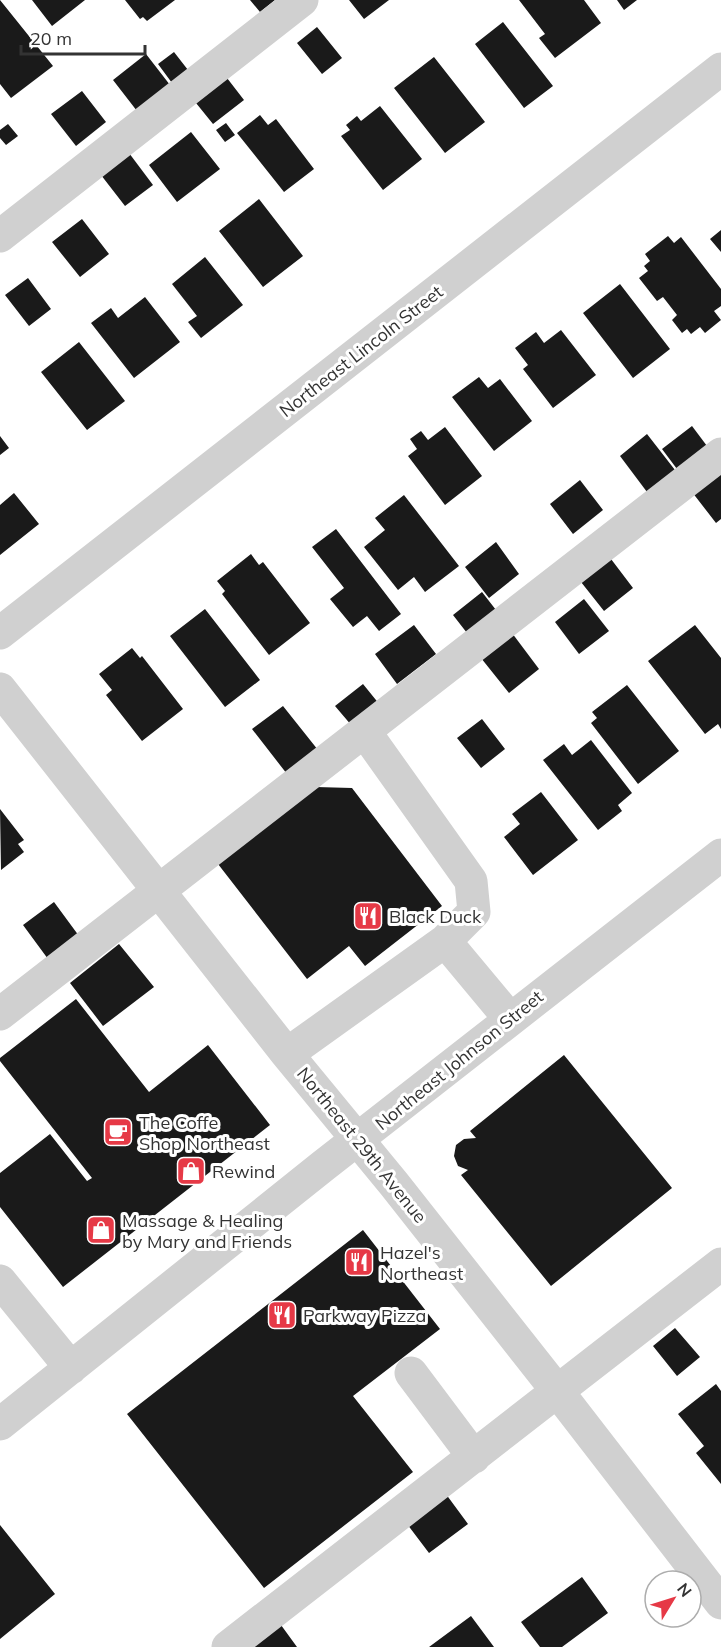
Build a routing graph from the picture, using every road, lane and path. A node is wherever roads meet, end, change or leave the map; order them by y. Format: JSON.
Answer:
{"nodes":[{"id":1,"x":302,"y":0,"type":"edge"},
{"id":2,"x":721,"y":69,"type":"edge"},
{"id":3,"x":0,"y":236,"type":"edge"},
{"id":4,"x":721,"y":454,"type":"edge"},
{"id":5,"x":0,"y":633,"type":"edge"},
{"id":6,"x":0,"y":689,"type":"edge"},
{"id":7,"x":365,"y":732,"type":"junction"},
{"id":8,"x":721,"y":855,"type":"edge"},
{"id":9,"x":160,"y":891,"type":"junction"},
{"id":10,"x":445,"y":941,"type":"junction"},
{"id":11,"x":0,"y":1014,"type":"edge"},
{"id":12,"x":510,"y":1018,"type":"junction"},
{"id":13,"x":287,"y":1054,"type":"junction"},
{"id":14,"x":358,"y":1140,"type":"junction"},
{"id":15,"x":721,"y":1264,"type":"edge"},
{"id":16,"x":0,"y":1281,"type":"edge"},
{"id":17,"x":71,"y":1368,"type":"junction"},
{"id":18,"x":411,"y":1373,"type":"dead end"},
{"id":19,"x":558,"y":1392,"type":"junction"},
{"id":20,"x":0,"y":1424,"type":"edge"},
{"id":21,"x":474,"y":1457,"type":"junction"},
{"id":22,"x":721,"y":1603,"type":"edge"},
{"id":23,"x":228,"y":1647,"type":"edge"}],
"edges":[{"from":1,"to":3,"type":"street"},
{"from":2,"to":5,"type":"street","name":"Northeast Lincoln Street"},
{"from":4,"to":7,"type":"street"},
{"from":6,"to":9,"type":"street","name":"Northeast 29th Avenue"},
{"from":7,"to":9,"type":"street"},
{"from":7,"to":10,"type":"street"},
{"from":8,"to":12,"type":"street","name":"Northeast Johnson Street"},
{"from":9,"to":11,"type":"street"},
{"from":9,"to":13,"type":"street","name":"Northeast 29th Avenue"},
{"from":10,"to":12,"type":"street"},
{"from":10,"to":13,"type":"street"},
{"from":12,"to":14,"type":"street","name":"Northeast Johnson Street"},
{"from":13,"to":14,"type":"street","name":"Northeast 29th Avenue"},
{"from":14,"to":17,"type":"street","name":"Northeast Johnson Street"},
{"from":14,"to":19,"type":"street","name":"Northeast 29th Avenue"},
{"from":15,"to":19,"type":"street"},
{"from":16,"to":17,"type":"street"},
{"from":17,"to":20,"type":"street","name":"Northeast Johnson Street"},
{"from":18,"to":21,"type":"street"},
{"from":19,"to":21,"type":"street"},
{"from":19,"to":22,"type":"street","name":"Northeast 29th Avenue"},
{"from":21,"to":23,"type":"street"}]}
